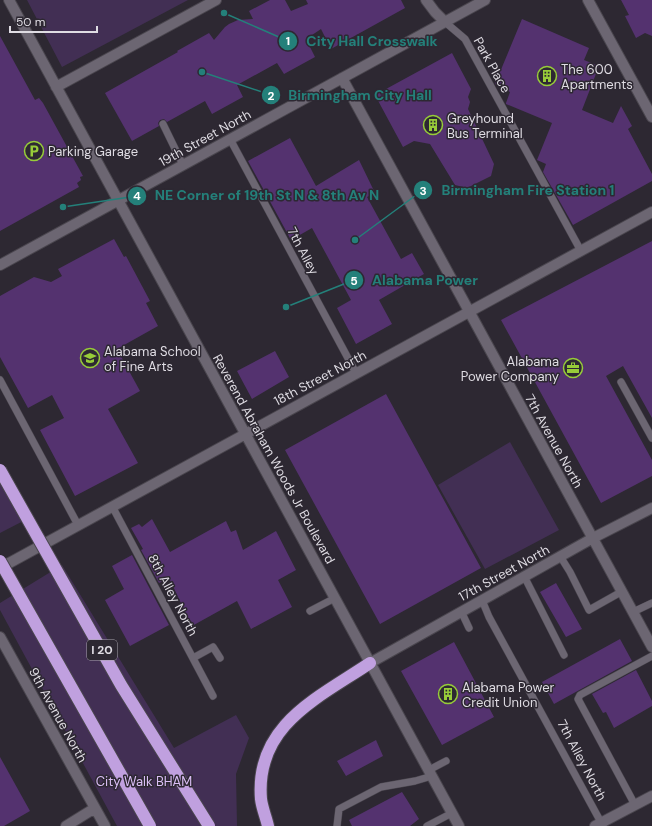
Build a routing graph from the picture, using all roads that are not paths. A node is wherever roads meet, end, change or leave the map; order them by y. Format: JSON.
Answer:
{"nodes":[{"id":1,"x":9,"y":0,"type":"edge"},
{"id":2,"x":216,"y":0,"type":"edge"},
{"id":3,"x":426,"y":0,"type":"edge"},
{"id":4,"x":485,"y":0,"type":"edge"},
{"id":5,"x":588,"y":0,"type":"edge"},
{"id":6,"x":445,"y":22,"type":"junction"},
{"id":7,"x":342,"y":78,"type":"junction"},
{"id":8,"x":56,"y":87,"type":"junction"},
{"id":9,"x":652,"y":117,"type":"edge"},
{"id":10,"x":163,"y":124,"type":"dead end"},
{"id":11,"x":230,"y":139,"type":"junction"},
{"id":12,"x":183,"y":165,"type":"junction"},
{"id":13,"x":118,"y":200,"type":"junction"},
{"id":14,"x":652,"y":212,"type":"edge"},
{"id":15,"x":581,"y":251,"type":"junction"},
{"id":16,"x":0,"y":265,"type":"edge"},
{"id":17,"x":469,"y":311,"type":"junction"},
{"id":18,"x":356,"y":373,"type":"junction"},
{"id":19,"x":0,"y":380,"type":"edge"},
{"id":20,"x":622,"y":382,"type":"dead end"},
{"id":21,"x":245,"y":433,"type":"junction"},
{"id":22,"x":652,"y":438,"type":"edge"},
{"id":23,"x":0,"y":470,"type":"edge"},
{"id":24,"x":112,"y":506,"type":"junction"},
{"id":25,"x":652,"y":508,"type":"edge"},
{"id":26,"x":78,"y":525,"type":"junction"},
{"id":27,"x":593,"y":538,"type":"junction"},
{"id":28,"x":560,"y":556,"type":"junction"},
{"id":29,"x":0,"y":561,"type":"edge"},
{"id":30,"x":0,"y":568,"type":"edge"},
{"id":31,"x":524,"y":576,"type":"junction"},
{"id":32,"x":621,"y":592,"type":"junction"},
{"id":33,"x":335,"y":598,"type":"junction"},
{"id":34,"x":482,"y":600,"type":"junction"},
{"id":35,"x":652,"y":603,"type":"edge"},
{"id":36,"x":310,"y":611,"type":"dead end"},
{"id":37,"x":462,"y":611,"type":"junction"},
{"id":38,"x":633,"y":612,"type":"junction"},
{"id":39,"x":469,"y":628,"type":"dead end"},
{"id":40,"x":0,"y":637,"type":"edge"},
{"id":41,"x":652,"y":647,"type":"edge"},
{"id":42,"x":564,"y":654,"type":"dead end"},
{"id":43,"x":652,"y":656,"type":"edge"},
{"id":44,"x":193,"y":658,"type":"junction"},
{"id":45,"x":220,"y":658,"type":"dead end"},
{"id":46,"x":370,"y":663,"type":"junction"},
{"id":47,"x":213,"y":696,"type":"dead end"},
{"id":48,"x":446,"y":761,"type":"dead end"},
{"id":49,"x":431,"y":773,"type":"junction"},
{"id":50,"x":652,"y":796,"type":"edge"},
{"id":51,"x":635,"y":805,"type":"junction"},
{"id":52,"x":95,"y":808,"type":"junction"},
{"id":53,"x":452,"y":813,"type":"junction"},
{"id":54,"x":600,"y":825,"type":"edge"},
{"id":55,"x":68,"y":826,"type":"edge"},
{"id":56,"x":105,"y":826,"type":"edge"},
{"id":57,"x":150,"y":826,"type":"edge"},
{"id":58,"x":209,"y":826,"type":"edge"},
{"id":59,"x":268,"y":826,"type":"edge"},
{"id":60,"x":337,"y":826,"type":"edge"},
{"id":61,"x":427,"y":826,"type":"edge"},
{"id":62,"x":460,"y":826,"type":"edge"}],
"edges":[{"from":1,"to":8,"type":"street","name":"Reverend Abraham Woods Jr Boulevard"},
{"from":2,"to":8,"type":"street"},
{"from":3,"to":6,"type":"street"},
{"from":4,"to":6,"type":"street","name":"19th Street North"},
{"from":5,"to":9,"type":"street"},
{"from":6,"to":7,"type":"street","name":"19th Street North"},
{"from":6,"to":15,"type":"lane","name":"Park Place"},
{"from":7,"to":11,"type":"street","name":"19th Street North"},
{"from":7,"to":17,"type":"street","name":"7th Avenue North"},
{"from":8,"to":13,"type":"street","name":"Reverend Abraham Woods Jr Boulevard"},
{"from":10,"to":12,"type":"lane"},
{"from":11,"to":12,"type":"street","name":"19th Street North"},
{"from":11,"to":18,"type":"lane","name":"7th Alley"},
{"from":12,"to":13,"type":"street","name":"19th Street North"},
{"from":13,"to":16,"type":"street","name":"19th Street North"},
{"from":13,"to":21,"type":"street","name":"Reverend Abraham Woods Jr Boulevard"},
{"from":14,"to":15,"type":"street","name":"18th Street North"},
{"from":15,"to":17,"type":"street","name":"18th Street North"},
{"from":17,"to":18,"type":"street","name":"18th Street North"},
{"from":17,"to":27,"type":"street","name":"7th Avenue North"},
{"from":18,"to":21,"type":"street","name":"18th Street North"},
{"from":19,"to":26,"type":"lane"},
{"from":20,"to":22,"type":"lane"},
{"from":21,"to":24,"type":"street","name":"18th Street North"},
{"from":21,"to":33,"type":"street","name":"Reverend Abraham Woods Jr Boulevard"},
{"from":23,"to":58,"type":"highway","number":"I 20","bridge":true},
{"from":24,"to":26,"type":"street","name":"18th Street North"},
{"from":24,"to":44,"type":"lane","name":"8th Alley North"},
{"from":25,"to":27,"type":"street","name":"17th Street North"},
{"from":26,"to":30,"type":"street","name":"18th Street North"},
{"from":27,"to":28,"type":"street","name":"17th Street North"},
{"from":27,"to":32,"type":"street","name":"7th Avenue North"},
{"from":28,"to":31,"type":"street","name":"17th Street North"},
{"from":28,"to":32,"type":"lane"},
{"from":29,"to":57,"type":"highway","bridge":true},
{"from":31,"to":34,"type":"street","name":"17th Street North"},
{"from":31,"to":42,"type":"lane"},
{"from":32,"to":38,"type":"street","name":"7th Avenue North"},
{"from":33,"to":36,"type":"lane"},
{"from":33,"to":46,"type":"street","name":"Reverend Abraham Woods Jr Boulevard"},
{"from":34,"to":37,"type":"street","name":"17th Street North"},
{"from":34,"to":54,"type":"lane","name":"7th Alley North"},
{"from":35,"to":38,"type":"lane"},
{"from":37,"to":39,"type":"lane"},
{"from":37,"to":46,"type":"street","name":"17th Street North"},
{"from":38,"to":41,"type":"street","name":"7th Avenue North"},
{"from":40,"to":52,"type":"street","name":"9th Avenue North"},
{"from":43,"to":51,"type":"lane"},
{"from":44,"to":45,"type":"lane"},
{"from":44,"to":47,"type":"lane","name":"8th Alley North"},
{"from":46,"to":49,"type":"street","name":"Reverend Abraham Woods Jr Boulevard"},
{"from":46,"to":59,"type":"highway"},
{"from":48,"to":49,"type":"lane"},
{"from":49,"to":53,"type":"street","name":"Reverend Abraham Woods Jr Boulevard"},
{"from":49,"to":60,"type":"lane"},
{"from":50,"to":51,"type":"street"},
{"from":51,"to":54,"type":"street"},
{"from":52,"to":55,"type":"street"},
{"from":52,"to":56,"type":"street","name":"9th Avenue North"},
{"from":53,"to":61,"type":"lane"},
{"from":53,"to":62,"type":"street","name":"Reverend Abraham Woods Jr Boulevard"}]}
